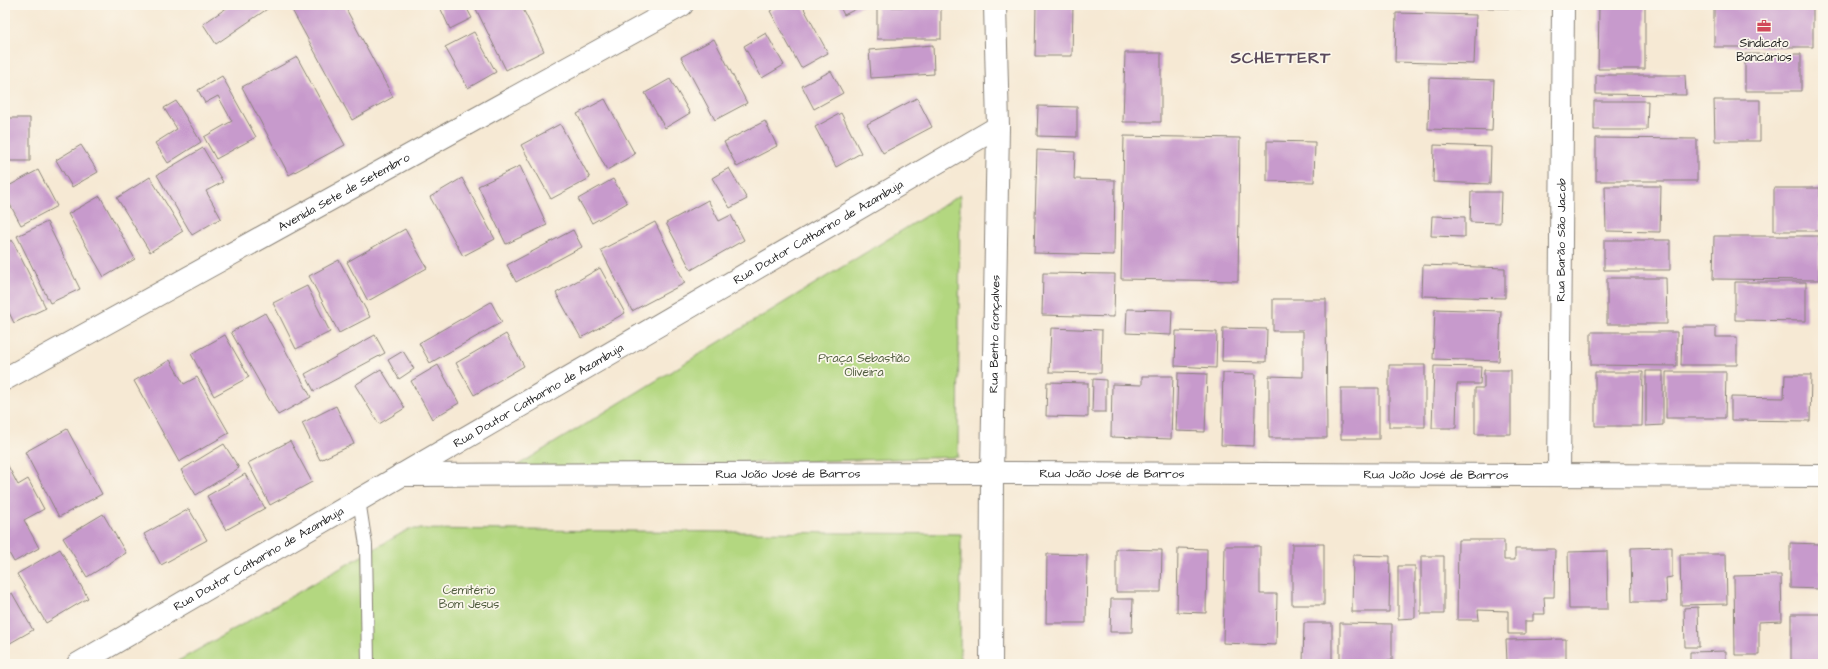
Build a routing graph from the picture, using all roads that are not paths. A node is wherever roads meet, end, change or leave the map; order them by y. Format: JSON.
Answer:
{"nodes":[{"id":1,"x":682,"y":5,"type":"edge"},
{"id":2,"x":995,"y":5,"type":"edge"},
{"id":3,"x":1563,"y":5,"type":"edge"},
{"id":4,"x":998,"y":127,"type":"junction"},
{"id":5,"x":5,"y":379,"type":"edge"},
{"id":6,"x":992,"y":473,"type":"junction"},
{"id":7,"x":1560,"y":474,"type":"junction"},
{"id":8,"x":401,"y":476,"type":"junction"},
{"id":9,"x":1823,"y":476,"type":"edge"},
{"id":10,"x":359,"y":500,"type":"junction"},
{"id":11,"x":78,"y":664,"type":"edge"},
{"id":12,"x":368,"y":664,"type":"edge"},
{"id":13,"x":991,"y":664,"type":"edge"}],
"edges":[{"from":1,"to":5,"type":"street","name":"Avenida Sete de Setembro"},
{"from":2,"to":4,"type":"street","name":"Rua Bento Gonçalves"},
{"from":3,"to":7,"type":"street","name":"Rua Barão São Jacob"},
{"from":4,"to":6,"type":"street","name":"Rua Bento Gonçalves"},
{"from":4,"to":8,"type":"street","name":"Rua Doutor Catharino de Azambuja"},
{"from":6,"to":7,"type":"street","name":"Rua João José de Barros"},
{"from":6,"to":8,"type":"street","name":"Rua João José de Barros"},
{"from":6,"to":13,"type":"street","name":"Rua Bento Gonçalves"},
{"from":7,"to":9,"type":"street","name":"Rua João José de Barros"},
{"from":8,"to":10,"type":"street","name":"Rua Doutor Catharino de Azambuja"},
{"from":10,"to":11,"type":"street","name":"Rua Doutor Catharino de Azambuja"},
{"from":10,"to":12,"type":"lane"}]}
